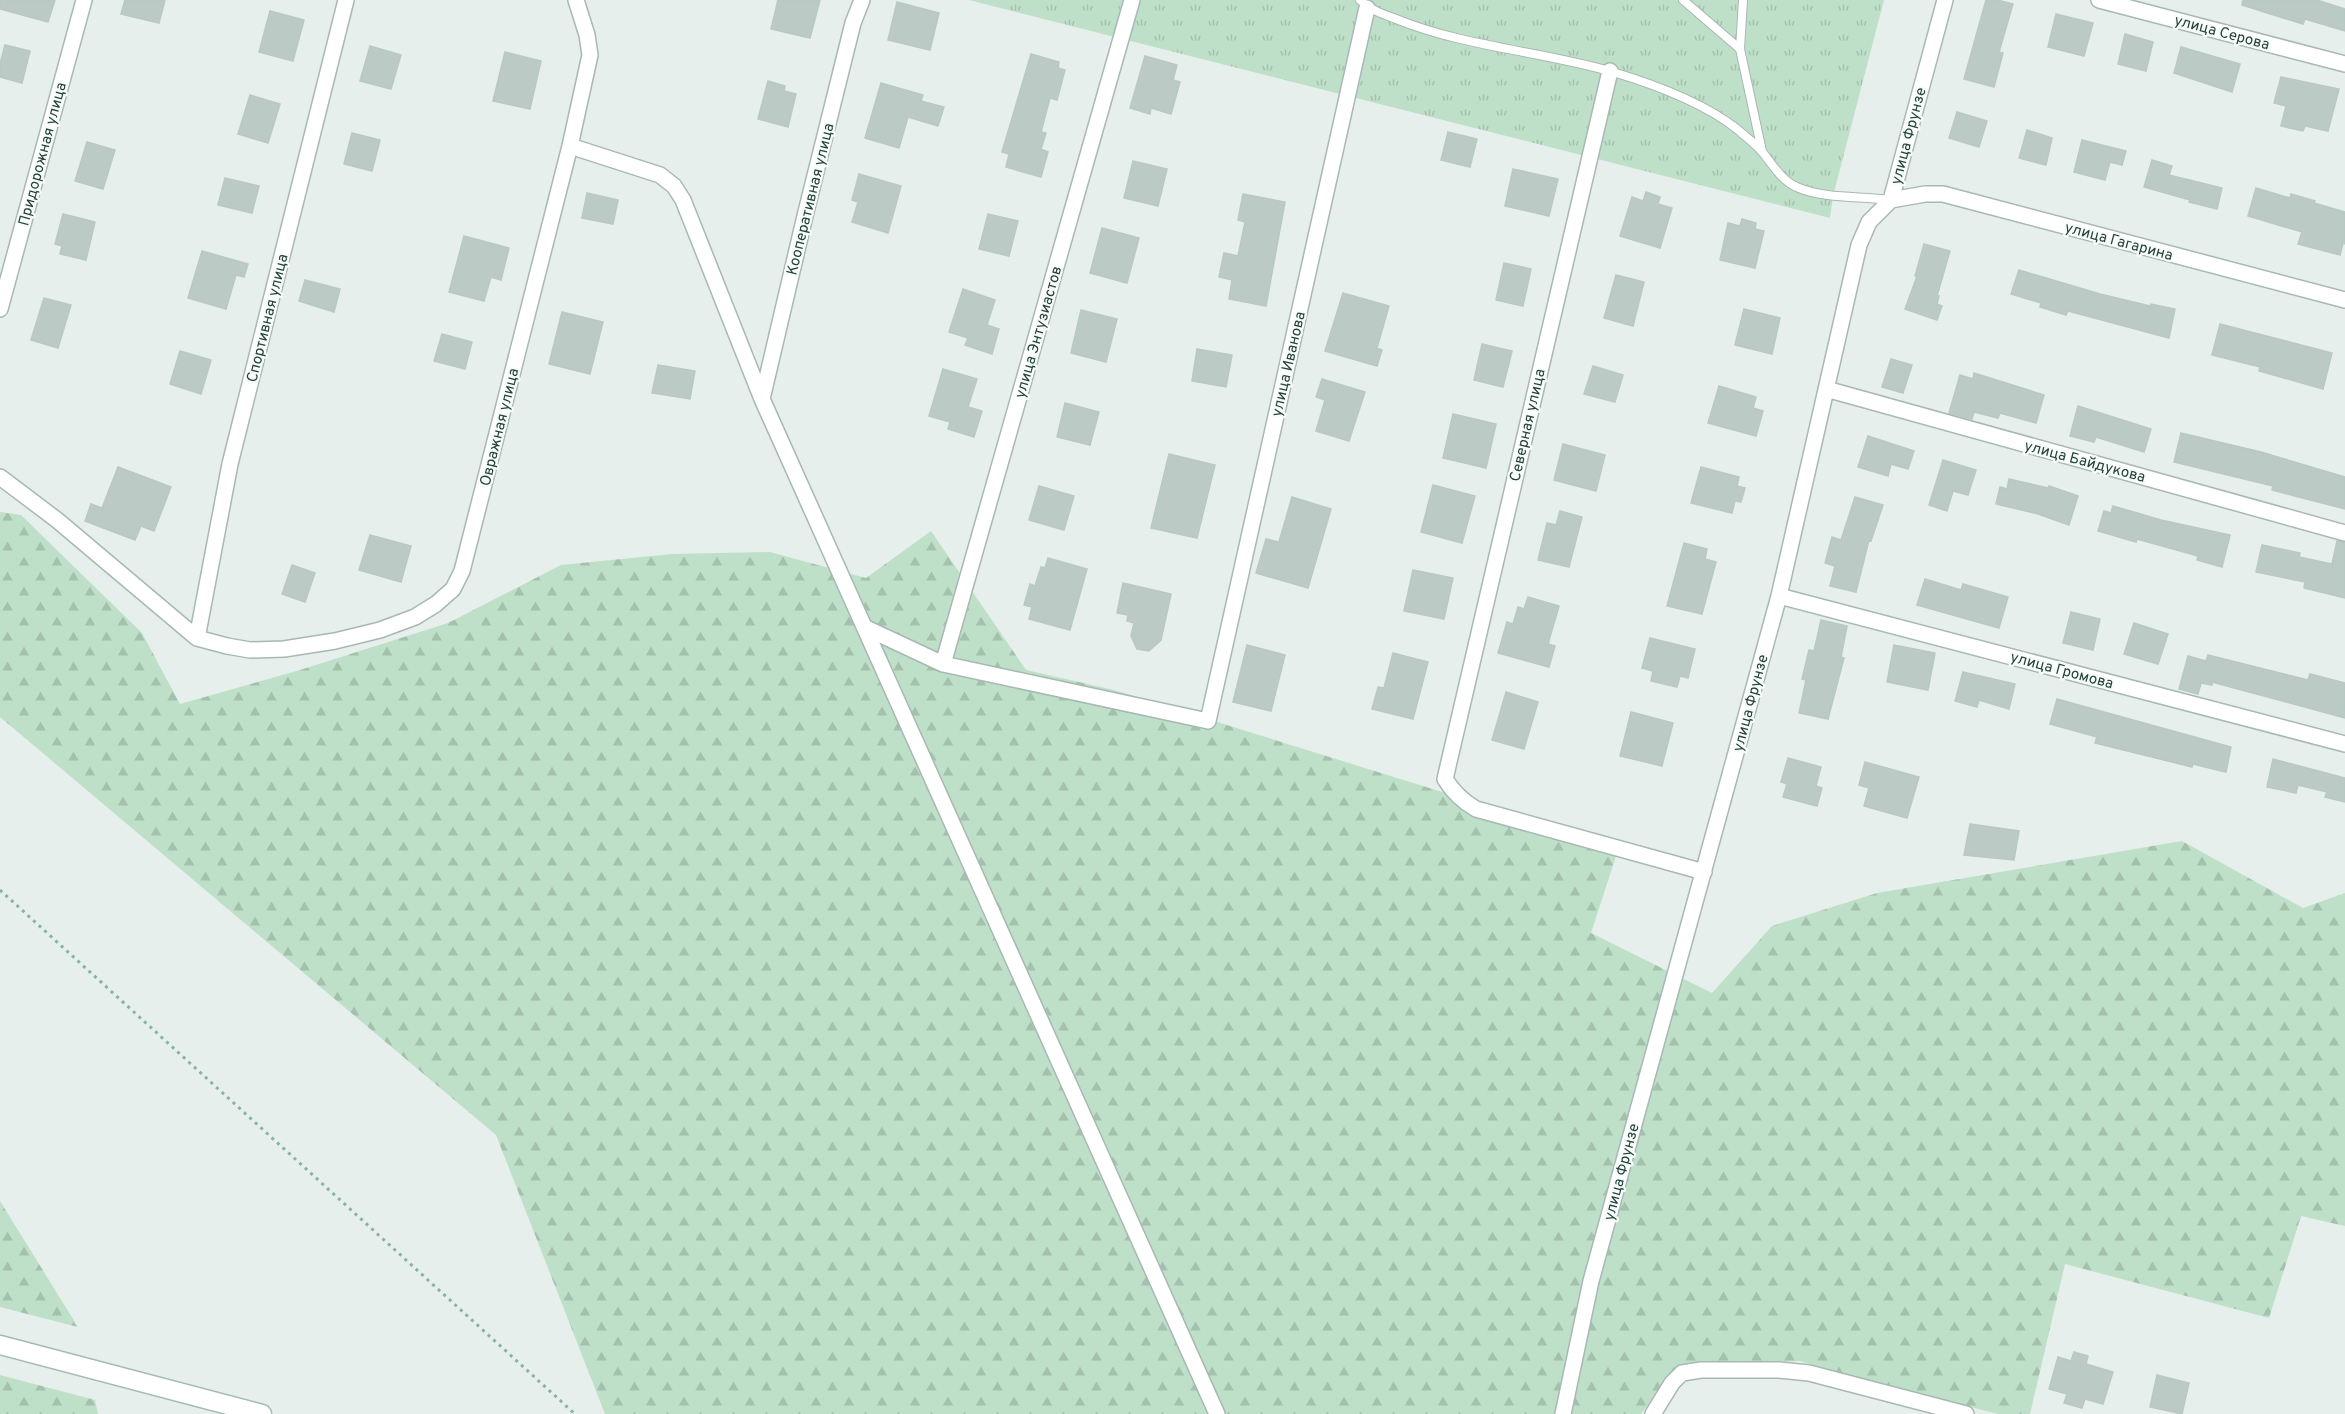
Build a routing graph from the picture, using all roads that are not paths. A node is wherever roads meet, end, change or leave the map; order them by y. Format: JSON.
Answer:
{"nodes":[{"id":1,"x":84,"y":0,"type":"edge"},
{"id":2,"x":346,"y":0,"type":"edge"},
{"id":3,"x":576,"y":0,"type":"edge"},
{"id":4,"x":862,"y":0,"type":"edge"},
{"id":5,"x":1132,"y":0,"type":"edge"},
{"id":6,"x":1683,"y":0,"type":"edge"},
{"id":7,"x":1743,"y":0,"type":"edge"},
{"id":8,"x":1946,"y":0,"type":"edge"},
{"id":9,"x":2099,"y":0,"type":"edge"},
{"id":10,"x":1364,"y":4,"type":"edge"},
{"id":11,"x":1740,"y":49,"type":"junction"},
{"id":12,"x":2345,"y":64,"type":"edge"},
{"id":13,"x":1610,"y":72,"type":"junction"},
{"id":14,"x":570,"y":146,"type":"junction"},
{"id":15,"x":1762,"y":152,"type":"junction"},
{"id":16,"x":1891,"y":200,"type":"junction"},
{"id":17,"x":2345,"y":300,"type":"edge"},
{"id":18,"x":0,"y":309,"type":"edge"},
{"id":19,"x":1826,"y":389,"type":"junction"},
{"id":20,"x":762,"y":399,"type":"junction"},
{"id":21,"x":0,"y":477,"type":"edge"},
{"id":22,"x":2345,"y":532,"type":"edge"},
{"id":23,"x":1779,"y":596,"type":"junction"},
{"id":24,"x":864,"y":627,"type":"junction"},
{"id":25,"x":197,"y":638,"type":"junction"},
{"id":26,"x":943,"y":664,"type":"junction"},
{"id":27,"x":2345,"y":744,"type":"edge"},
{"id":28,"x":1704,"y":872,"type":"junction"},
{"id":29,"x":0,"y":1346,"type":"edge"},
{"id":30,"x":262,"y":1414,"type":"edge"},
{"id":31,"x":1217,"y":1414,"type":"edge"},
{"id":32,"x":1563,"y":1414,"type":"edge"},
{"id":33,"x":1653,"y":1414,"type":"edge"},
{"id":34,"x":1966,"y":1414,"type":"edge"}],
"edges":[{"from":1,"to":18,"type":"street","name":"Придорожная улица"},
{"from":2,"to":25,"type":"street","name":"Спортивная улица"},
{"from":3,"to":14,"type":"street","name":"Овражная улица"},
{"from":4,"to":20,"type":"street","name":"Кооперативная улица"},
{"from":5,"to":26,"type":"street","name":"улица Энтузиастов"},
{"from":6,"to":11,"type":"lane"},
{"from":7,"to":11,"type":"lane"},
{"from":8,"to":16,"type":"street","name":"улица Фрунзе"},
{"from":9,"to":12,"type":"street","name":"улица Серова"},
{"from":10,"to":13,"type":"lane"},
{"from":10,"to":26,"type":"street","name":"улица Иванова"},
{"from":11,"to":15,"type":"lane"},
{"from":13,"to":15,"type":"lane"},
{"from":13,"to":28,"type":"street","name":"Северная улица"},
{"from":14,"to":20,"type":"street"},
{"from":14,"to":25,"type":"street","name":"Овражная улица"},
{"from":15,"to":16,"type":"lane"},
{"from":16,"to":17,"type":"street","name":"улица Гагарина"},
{"from":16,"to":19,"type":"street","name":"улица Фрунзе"},
{"from":19,"to":22,"type":"street","name":"улица Байдукова"},
{"from":19,"to":23,"type":"street","name":"улица Фрунзе"},
{"from":20,"to":24,"type":"street"},
{"from":21,"to":25,"type":"street"},
{"from":23,"to":27,"type":"street","name":"улица Громова"},
{"from":23,"to":28,"type":"street","name":"улица Фрунзе"},
{"from":24,"to":26,"type":"street"},
{"from":24,"to":31,"type":"street"},
{"from":28,"to":32,"type":"street","name":"улица Фрунзе"},
{"from":29,"to":30,"type":"street"},
{"from":33,"to":34,"type":"street"}]}
